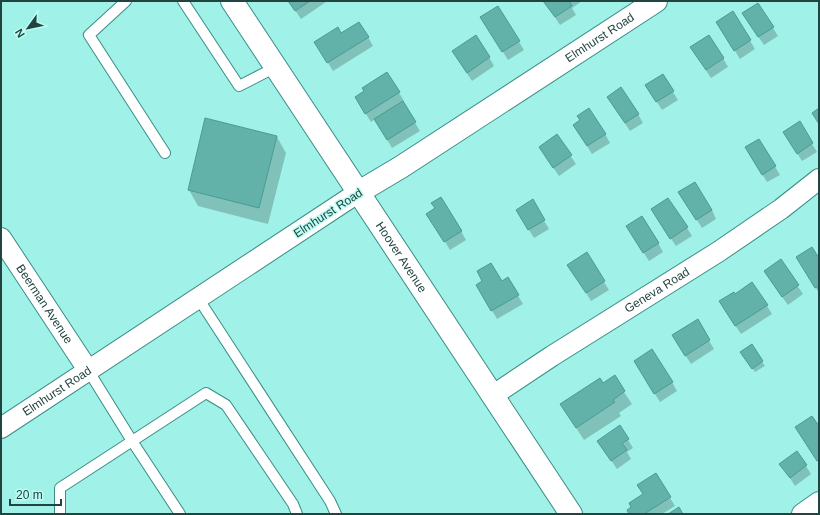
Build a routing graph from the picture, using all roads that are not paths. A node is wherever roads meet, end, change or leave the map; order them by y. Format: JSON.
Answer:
{"nodes":[{"id":1,"x":126,"y":1,"type":"edge"},
{"id":2,"x":183,"y":1,"type":"edge"},
{"id":3,"x":232,"y":1,"type":"edge"},
{"id":4,"x":656,"y":1,"type":"edge"},
{"id":5,"x":276,"y":67,"type":"junction"},
{"id":6,"x":165,"y":153,"type":"dead end"},
{"id":7,"x":819,"y":179,"type":"edge"},
{"id":8,"x":359,"y":192,"type":"junction"},
{"id":9,"x":1,"y":238,"type":"edge"},
{"id":10,"x":198,"y":298,"type":"junction"},
{"id":11,"x":88,"y":370,"type":"junction"},
{"id":12,"x":492,"y":396,"type":"junction"},
{"id":13,"x":1,"y":428,"type":"edge"},
{"id":14,"x":132,"y":441,"type":"junction"},
{"id":15,"x":819,"y":502,"type":"edge"},
{"id":16,"x":60,"y":514,"type":"edge"},
{"id":17,"x":180,"y":514,"type":"edge"},
{"id":18,"x":297,"y":514,"type":"edge"},
{"id":19,"x":336,"y":514,"type":"edge"},
{"id":20,"x":570,"y":514,"type":"edge"},
{"id":21,"x":802,"y":514,"type":"edge"}],
"edges":[{"from":1,"to":6,"type":"lane"},
{"from":2,"to":5,"type":"lane"},
{"from":3,"to":5,"type":"street","name":"Hoover Avenue"},
{"from":4,"to":8,"type":"street","name":"Elmhurst Road"},
{"from":5,"to":8,"type":"street","name":"Hoover Avenue"},
{"from":7,"to":12,"type":"street","name":"Geneva Road"},
{"from":8,"to":10,"type":"street","name":"Elmhurst Road"},
{"from":8,"to":12,"type":"street","name":"Hoover Avenue"},
{"from":9,"to":11,"type":"street","name":"Beerman Avenue"},
{"from":10,"to":11,"type":"street","name":"Elmhurst Road"},
{"from":10,"to":19,"type":"lane"},
{"from":11,"to":13,"type":"street","name":"Elmhurst Road"},
{"from":11,"to":14,"type":"lane"},
{"from":12,"to":20,"type":"street","name":"Hoover Avenue"},
{"from":14,"to":16,"type":"lane"},
{"from":14,"to":17,"type":"lane"},
{"from":14,"to":18,"type":"lane"},
{"from":15,"to":21,"type":"street"}]}
